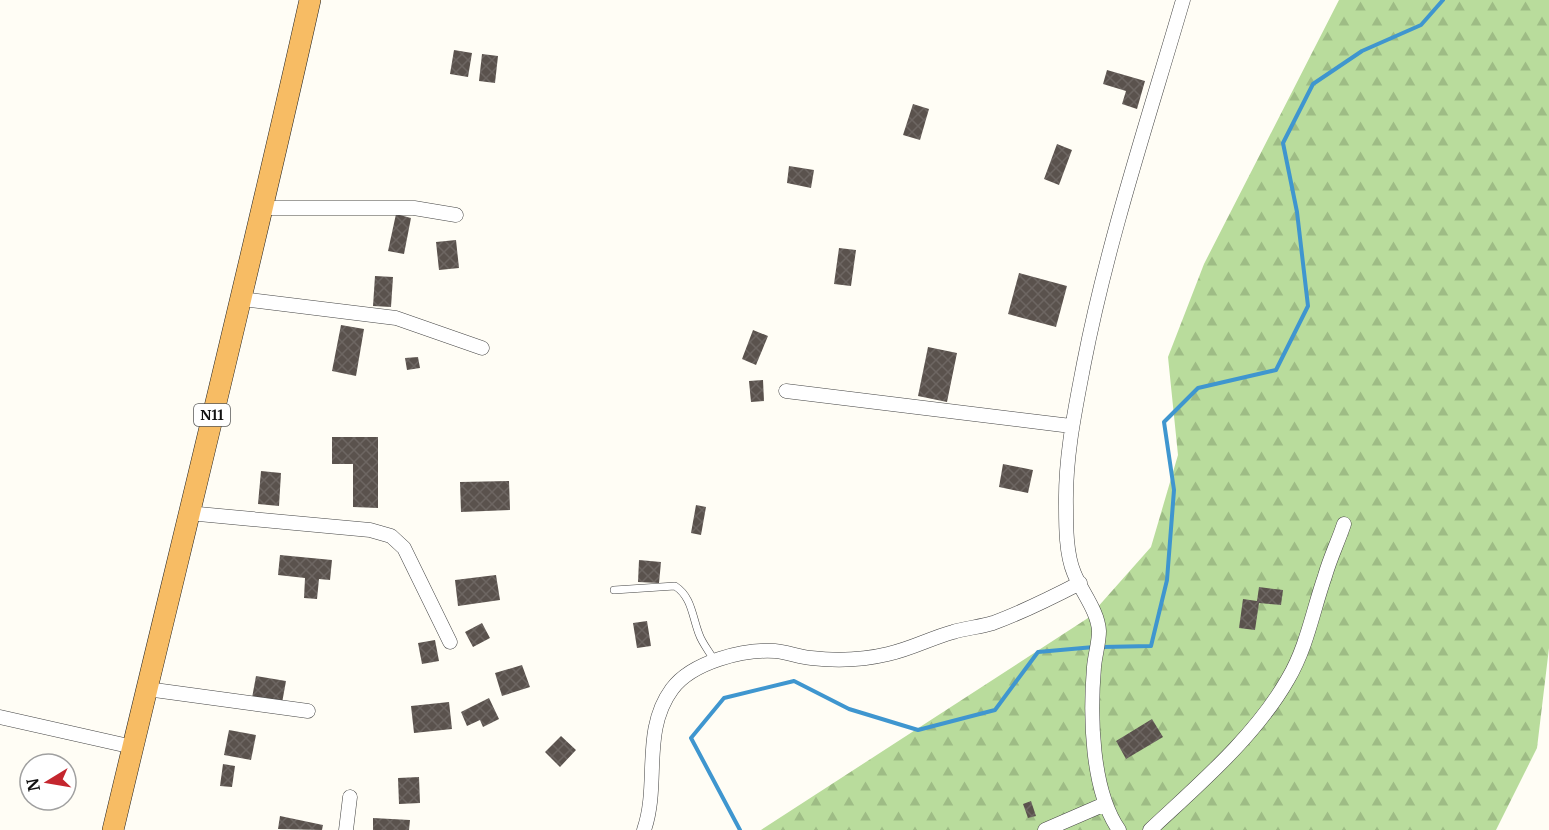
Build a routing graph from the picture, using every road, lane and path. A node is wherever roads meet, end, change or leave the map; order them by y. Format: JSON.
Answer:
{"nodes":[{"id":1,"x":310,"y":0,"type":"edge"},
{"id":2,"x":1183,"y":0,"type":"edge"},
{"id":3,"x":264,"y":208,"type":"junction"},
{"id":4,"x":456,"y":215,"type":"dead end"},
{"id":5,"x":242,"y":299,"type":"junction"},
{"id":6,"x":483,"y":348,"type":"dead end"},
{"id":7,"x":786,"y":391,"type":"dead end"},
{"id":8,"x":1071,"y":426,"type":"junction"},
{"id":9,"x":188,"y":513,"type":"junction"},
{"id":10,"x":1344,"y":525,"type":"dead end"},
{"id":11,"x":1080,"y":584,"type":"junction"},
{"id":12,"x":614,"y":590,"type":"dead end"},
{"id":13,"x":450,"y":642,"type":"dead end"},
{"id":14,"x":714,"y":660,"type":"junction"},
{"id":15,"x":147,"y":689,"type":"junction"},
{"id":16,"x":309,"y":711,"type":"dead end"},
{"id":17,"x":0,"y":717,"type":"edge"},
{"id":18,"x":133,"y":747,"type":"junction"},
{"id":19,"x":350,"y":797,"type":"dead end"},
{"id":20,"x":1105,"y":804,"type":"junction"},
{"id":21,"x":113,"y":830,"type":"edge"},
{"id":22,"x":346,"y":830,"type":"edge"},
{"id":23,"x":644,"y":830,"type":"edge"},
{"id":24,"x":1045,"y":830,"type":"edge"},
{"id":25,"x":1119,"y":830,"type":"edge"},
{"id":26,"x":1150,"y":830,"type":"edge"}],
"edges":[{"from":1,"to":3,"type":"highway","number":"N11"},
{"from":2,"to":8,"type":"street"},
{"from":3,"to":4,"type":"street"},
{"from":3,"to":5,"type":"highway","number":"N11"},
{"from":5,"to":6,"type":"street"},
{"from":5,"to":9,"type":"highway","number":"N11"},
{"from":7,"to":8,"type":"street"},
{"from":8,"to":11,"type":"street"},
{"from":9,"to":13,"type":"street"},
{"from":9,"to":15,"type":"highway","number":"N11"},
{"from":10,"to":26,"type":"street"},
{"from":11,"to":14,"type":"street"},
{"from":11,"to":20,"type":"street"},
{"from":12,"to":14,"type":"lane"},
{"from":14,"to":23,"type":"street"},
{"from":15,"to":16,"type":"street"},
{"from":15,"to":18,"type":"highway","number":"N11"},
{"from":17,"to":18,"type":"street"},
{"from":18,"to":21,"type":"highway","number":"N11"},
{"from":19,"to":22,"type":"street"},
{"from":20,"to":24,"type":"street"},
{"from":20,"to":25,"type":"street"}]}
